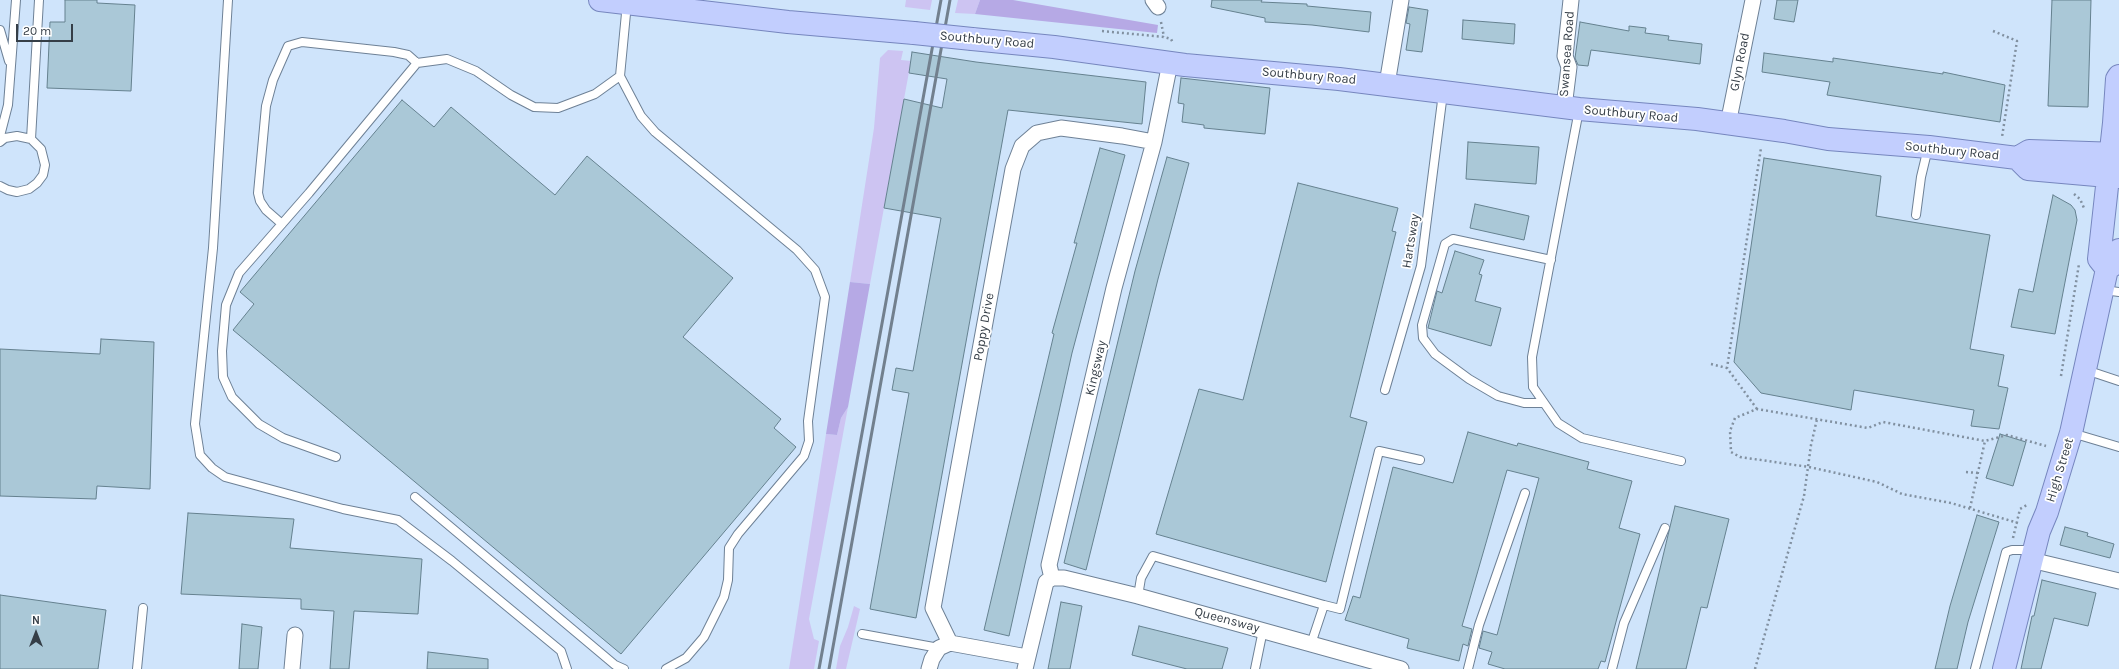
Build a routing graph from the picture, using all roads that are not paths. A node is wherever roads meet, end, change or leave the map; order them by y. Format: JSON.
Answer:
{"nodes":[{"id":1,"x":16,"y":0,"type":"edge"},
{"id":2,"x":39,"y":0,"type":"edge"},
{"id":3,"x":228,"y":0,"type":"edge"},
{"id":4,"x":600,"y":0,"type":"edge"},
{"id":5,"x":702,"y":0,"type":"edge"},
{"id":6,"x":1401,"y":0,"type":"edge"},
{"id":7,"x":1571,"y":0,"type":"edge"},
{"id":8,"x":1753,"y":0,"type":"edge"},
{"id":9,"x":628,"y":1,"type":"edge"},
{"id":10,"x":732,"y":14,"type":"junction"},
{"id":11,"x":0,"y":30,"type":"edge"},
{"id":12,"x":418,"y":63,"type":"junction"},
{"id":13,"x":1170,"y":63,"type":"junction"},
{"id":14,"x":11,"y":65,"type":"junction"},
{"id":15,"x":620,"y":76,"type":"junction"},
{"id":16,"x":2119,"y":76,"type":"edge"},
{"id":17,"x":1387,"y":84,"type":"junction"},
{"id":18,"x":1443,"y":93,"type":"junction"},
{"id":19,"x":1571,"y":108,"type":"junction"},
{"id":20,"x":1728,"y":124,"type":"junction"},
{"id":21,"x":0,"y":136,"type":"edge"},
{"id":22,"x":31,"y":140,"type":"junction"},
{"id":23,"x":0,"y":142,"type":"edge"},
{"id":24,"x":1154,"y":142,"type":"junction"},
{"id":25,"x":1929,"y":147,"type":"junction"},
{"id":26,"x":2115,"y":154,"type":"edge"},
{"id":27,"x":2017,"y":158,"type":"junction"},
{"id":28,"x":2114,"y":177,"type":"edge"},
{"id":29,"x":0,"y":186,"type":"edge"},
{"id":30,"x":1916,"y":215,"type":"dead end"},
{"id":31,"x":282,"y":224,"type":"junction"},
{"id":32,"x":2119,"y":250,"type":"edge"},
{"id":33,"x":1551,"y":260,"type":"junction"},
{"id":34,"x":2110,"y":283,"type":"edge"},
{"id":35,"x":2085,"y":369,"type":"junction"},
{"id":36,"x":2119,"y":381,"type":"edge"},
{"id":37,"x":1386,"y":390,"type":"dead end"},
{"id":38,"x":1543,"y":403,"type":"junction"},
{"id":39,"x":2071,"y":433,"type":"junction"},
{"id":40,"x":2119,"y":447,"type":"edge"},
{"id":41,"x":336,"y":456,"type":"dead end"},
{"id":42,"x":1420,"y":460,"type":"dead end"},
{"id":43,"x":1681,"y":461,"type":"dead end"},
{"id":44,"x":1525,"y":493,"type":"dead end"},
{"id":45,"x":415,"y":497,"type":"dead end"},
{"id":46,"x":1666,"y":528,"type":"dead end"},
{"id":47,"x":2033,"y":555,"type":"junction"},
{"id":48,"x":1052,"y":578,"type":"junction"},
{"id":49,"x":2119,"y":581,"type":"edge"},
{"id":50,"x":1138,"y":596,"type":"junction"},
{"id":51,"x":1324,"y":605,"type":"junction"},
{"id":52,"x":143,"y":608,"type":"dead end"},
{"id":53,"x":1263,"y":630,"type":"junction"},
{"id":54,"x":862,"y":634,"type":"dead end"},
{"id":55,"x":295,"y":635,"type":"dead end"},
{"id":56,"x":1311,"y":644,"type":"junction"},
{"id":57,"x":944,"y":646,"type":"junction"},
{"id":58,"x":1026,"y":663,"type":"edge"},
{"id":59,"x":137,"y":669,"type":"edge"},
{"id":60,"x":292,"y":669,"type":"edge"},
{"id":61,"x":567,"y":669,"type":"edge"},
{"id":62,"x":624,"y":669,"type":"edge"},
{"id":63,"x":666,"y":669,"type":"edge"},
{"id":64,"x":929,"y":669,"type":"edge"},
{"id":65,"x":1255,"y":669,"type":"edge"},
{"id":66,"x":1401,"y":669,"type":"edge"},
{"id":67,"x":1468,"y":669,"type":"edge"},
{"id":68,"x":1612,"y":669,"type":"edge"},
{"id":69,"x":1975,"y":669,"type":"edge"},
{"id":70,"x":2004,"y":669,"type":"edge"}],
"edges":[{"from":1,"to":14,"type":"lane"},
{"from":2,"to":22,"type":"lane"},
{"from":3,"to":61,"type":"lane"},
{"from":4,"to":9,"type":"main road","name":"Southbury Road"},
{"from":5,"to":10,"type":"street"},
{"from":6,"to":17,"type":"street"},
{"from":7,"to":19,"type":"street","name":"Swansea Road"},
{"from":8,"to":20,"type":"street","name":"Glyn Road"},
{"from":9,"to":10,"type":"main road","name":"Southbury Road"},
{"from":9,"to":15,"type":"lane"},
{"from":10,"to":13,"type":"main road","name":"Southbury Road","bridge":true},
{"from":11,"to":14,"type":"lane"},
{"from":12,"to":15,"type":"lane"},
{"from":12,"to":31,"type":"lane"},
{"from":12,"to":31,"type":"lane"},
{"from":13,"to":17,"type":"main road","name":"Southbury Road"},
{"from":13,"to":24,"type":"street","name":"Kingsway"},
{"from":14,"to":21,"type":"lane"},
{"from":15,"to":63,"type":"lane"},
{"from":16,"to":26,"type":"main road"},
{"from":17,"to":18,"type":"main road","name":"Southbury Road"},
{"from":18,"to":19,"type":"main road","name":"Southbury Road"},
{"from":18,"to":37,"type":"lane","name":"Hartsway"},
{"from":19,"to":20,"type":"main road","name":"Southbury Road"},
{"from":19,"to":33,"type":"lane"},
{"from":20,"to":25,"type":"main road","name":"Southbury Road"},
{"from":22,"to":23,"type":"lane"},
{"from":22,"to":29,"type":"lane"},
{"from":24,"to":48,"type":"street","name":"Kingsway"},
{"from":24,"to":57,"type":"street","name":"Poppy Drive"},
{"from":25,"to":27,"type":"main road","name":"Southbury Road"},
{"from":25,"to":30,"type":"lane"},
{"from":26,"to":27,"type":"main road","name":"Southbury Road"},
{"from":26,"to":28,"type":"main road"},
{"from":27,"to":28,"type":"main road","name":"Southbury Road"},
{"from":28,"to":34,"type":"main road"},
{"from":31,"to":41,"type":"lane"},
{"from":32,"to":34,"type":"main road","name":"High Street"},
{"from":33,"to":38,"type":"lane"},
{"from":33,"to":38,"type":"lane"},
{"from":34,"to":35,"type":"main road","name":"High Street"},
{"from":35,"to":36,"type":"lane"},
{"from":35,"to":39,"type":"main road","name":"High Street"},
{"from":38,"to":43,"type":"lane"},
{"from":39,"to":40,"type":"lane"},
{"from":39,"to":47,"type":"main road","name":"High Street"},
{"from":42,"to":51,"type":"lane"},
{"from":44,"to":67,"type":"lane"},
{"from":45,"to":62,"type":"lane"},
{"from":46,"to":68,"type":"lane"},
{"from":47,"to":49,"type":"street"},
{"from":47,"to":69,"type":"lane"},
{"from":47,"to":70,"type":"main road","name":"High Street"},
{"from":48,"to":50,"type":"street","name":"Queensway"},
{"from":48,"to":58,"type":"street"},
{"from":50,"to":51,"type":"lane"},
{"from":50,"to":53,"type":"street","name":"Queensway"},
{"from":51,"to":56,"type":"lane"},
{"from":52,"to":59,"type":"lane"},
{"from":53,"to":56,"type":"street","name":"Queensway"},
{"from":53,"to":65,"type":"lane"},
{"from":54,"to":57,"type":"lane"},
{"from":55,"to":60,"type":"street"},
{"from":56,"to":66,"type":"street","name":"Queensway"},
{"from":57,"to":58,"type":"street"},
{"from":57,"to":64,"type":"street"}]}
